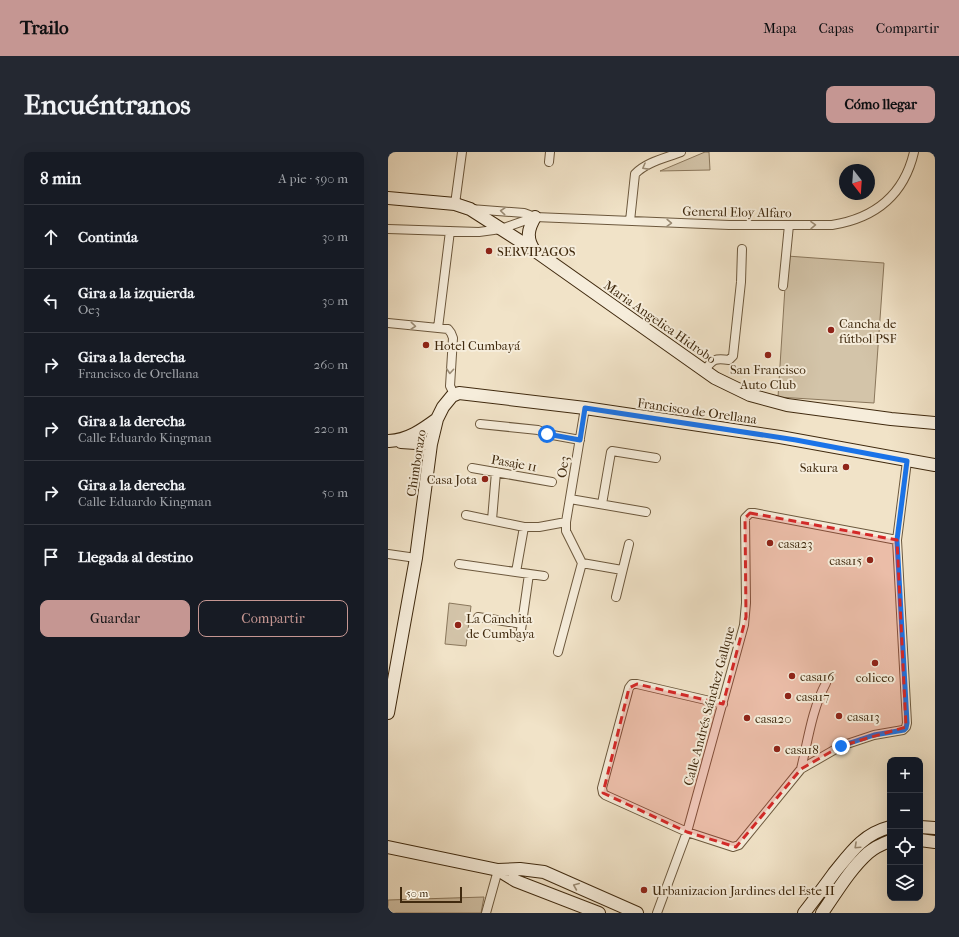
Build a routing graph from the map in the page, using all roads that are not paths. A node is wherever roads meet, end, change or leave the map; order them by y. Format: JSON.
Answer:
{"nodes":[{"id":1,"x":462,"y":152,"type":"edge"},
{"id":2,"x":550,"y":152,"type":"edge"},
{"id":3,"x":680,"y":152,"type":"edge"},
{"id":4,"x":914,"y":152,"type":"edge"},
{"id":5,"x":549,"y":162,"type":"dead end"},
{"id":6,"x":388,"y":198,"type":"edge"},
{"id":7,"x":455,"y":204,"type":"junction"},
{"id":8,"x":470,"y":209,"type":"junction"},
{"id":9,"x":535,"y":217,"type":"junction"},
{"id":10,"x":630,"y":221,"type":"junction"},
{"id":11,"x":789,"y":225,"type":"junction"},
{"id":12,"x":388,"y":229,"type":"edge"},
{"id":13,"x":501,"y":229,"type":"junction"},
{"id":14,"x":450,"y":231,"type":"junction"},
{"id":15,"x":742,"y":248,"type":"dead end"},
{"id":16,"x":534,"y":250,"type":"junction"},
{"id":17,"x":783,"y":286,"type":"dead end"},
{"id":18,"x":388,"y":323,"type":"edge"},
{"id":19,"x":438,"y":328,"type":"junction"},
{"id":20,"x":705,"y":370,"type":"junction"},
{"id":21,"x":454,"y":394,"type":"junction"},
{"id":22,"x":585,"y":408,"type":"junction"},
{"id":23,"x":437,"y":420,"type":"junction"},
{"id":24,"x":935,"y":423,"type":"edge"},
{"id":25,"x":480,"y":424,"type":"dead end"},
{"id":26,"x":580,"y":440,"type":"junction"},
{"id":27,"x":389,"y":441,"type":"edge"},
{"id":28,"x":431,"y":444,"type":"junction"},
{"id":29,"x":656,"y":458,"type":"dead end"},
{"id":30,"x":907,"y":461,"type":"junction"},
{"id":31,"x":935,"y":465,"type":"edge"},
{"id":32,"x":472,"y":468,"type":"dead end"},
{"id":33,"x":496,"y":472,"type":"junction"},
{"id":34,"x":552,"y":482,"type":"dead end"},
{"id":35,"x":570,"y":500,"type":"junction"},
{"id":36,"x":602,"y":504,"type":"junction"},
{"id":37,"x":646,"y":512,"type":"dead end"},
{"id":38,"x":466,"y":515,"type":"dead end"},
{"id":39,"x":492,"y":520,"type":"junction"},
{"id":40,"x":566,"y":526,"type":"junction"},
{"id":41,"x":524,"y":527,"type":"junction"},
{"id":42,"x":897,"y":540,"type":"junction"},
{"id":43,"x":629,"y":544,"type":"dead end"},
{"id":44,"x":388,"y":554,"type":"edge"},
{"id":45,"x":416,"y":558,"type":"junction"},
{"id":46,"x":582,"y":563,"type":"junction"},
{"id":47,"x":459,"y":564,"type":"dead end"},
{"id":48,"x":622,"y":570,"type":"junction"},
{"id":49,"x":516,"y":572,"type":"junction"},
{"id":50,"x":529,"y":574,"type":"junction"},
{"id":51,"x":544,"y":576,"type":"dead end"},
{"id":52,"x":616,"y":597,"type":"dead end"},
{"id":53,"x":478,"y":617,"type":"dead end"},
{"id":54,"x":522,"y":624,"type":"junction"},
{"id":55,"x":520,"y":637,"type":"dead end"},
{"id":56,"x":558,"y":652,"type":"dead end"},
{"id":57,"x":826,"y":683,"type":"dead end"},
{"id":58,"x":723,"y":704,"type":"junction"},
{"id":59,"x":388,"y":713,"type":"edge"},
{"id":60,"x":801,"y":769,"type":"junction"},
{"id":61,"x":923,"y":827,"type":"edge"},
{"id":62,"x":887,"y":828,"type":"edge"},
{"id":63,"x":935,"y":828,"type":"edge"},
{"id":64,"x":687,"y":832,"type":"junction"},
{"id":65,"x":923,"y":840,"type":"edge"},
{"id":66,"x":887,"y":842,"type":"edge"},
{"id":67,"x":935,"y":842,"type":"edge"},
{"id":68,"x":388,"y":847,"type":"edge"},
{"id":69,"x":498,"y":870,"type":"junction"},
{"id":70,"x":598,"y":895,"type":"junction"},
{"id":71,"x":593,"y":912,"type":"edge"},
{"id":72,"x":486,"y":913,"type":"edge"},
{"id":73,"x":637,"y":913,"type":"edge"},
{"id":74,"x":657,"y":913,"type":"edge"},
{"id":75,"x":804,"y":913,"type":"edge"},
{"id":76,"x":822,"y":913,"type":"edge"}],
"edges":[{"from":1,"to":7,"type":"street"},
{"from":2,"to":5,"type":"street"},
{"from":3,"to":10,"type":"street","one_way":true},
{"from":11,"to":4,"type":"street","name":"General Eloy Alfaro","one_way":true},
{"from":6,"to":7,"type":"street","name":"Maria Angelica Hidrobo"},
{"from":7,"to":8,"type":"street","name":"Maria Angelica Hidrobo"},
{"from":9,"to":8,"type":"street","name":"General Eloy Alfaro","one_way":true},
{"from":8,"to":13,"type":"street","name":"Maria Angelica Hidrobo"},
{"from":9,"to":10,"type":"street","name":"General Eloy Alfaro"},
{"from":9,"to":13,"type":"street","name":"General Eloy Alfaro"},
{"from":9,"to":16,"type":"street"},
{"from":10,"to":11,"type":"street","name":"General Eloy Alfaro","one_way":true},
{"from":11,"to":17,"type":"street"},
{"from":12,"to":14,"type":"street","name":"General Eloy Alfaro"},
{"from":13,"to":14,"type":"street","name":"General Eloy Alfaro"},
{"from":13,"to":16,"type":"street","name":"Maria Angelica Hidrobo"},
{"from":14,"to":19,"type":"street"},
{"from":15,"to":20,"type":"street"},
{"from":16,"to":20,"type":"street","name":"Maria Angelica Hidrobo"},
{"from":18,"to":19,"type":"street","one_way":true},
{"from":19,"to":21,"type":"street","one_way":true},
{"from":20,"to":24,"type":"street","name":"Maria Angelica Hidrobo"},
{"from":21,"to":22,"type":"street","name":"Francisco de Orellana"},
{"from":21,"to":23,"type":"street","name":"Chimborazo"},
{"from":22,"to":26,"type":"street","name":"Oe3"},
{"from":22,"to":30,"type":"street","name":"Francisco de Orellana"},
{"from":23,"to":27,"type":"street"},
{"from":23,"to":28,"type":"street","name":"Chimborazo"},
{"from":25,"to":26,"type":"street"},
{"from":26,"to":35,"type":"street","name":"Oe3"},
{"from":27,"to":28,"type":"street"},
{"from":28,"to":45,"type":"street","name":"Chimborazo"},
{"from":29,"to":36,"type":"street"},
{"from":30,"to":31,"type":"street","name":"Francisco de Orellana"},
{"from":30,"to":42,"type":"street"},
{"from":32,"to":33,"type":"street","name":"Pasaje 11"},
{"from":33,"to":34,"type":"street","name":"Pasaje 11"},
{"from":33,"to":39,"type":"street"},
{"from":35,"to":36,"type":"street"},
{"from":35,"to":40,"type":"street","name":"Oe3"},
{"from":36,"to":37,"type":"street"},
{"from":38,"to":39,"type":"street"},
{"from":39,"to":41,"type":"street"},
{"from":40,"to":41,"type":"street"},
{"from":40,"to":46,"type":"street"},
{"from":41,"to":49,"type":"street"},
{"from":42,"to":58,"type":"street","name":"Calle Andrés Sánchez Gallque"},
{"from":42,"to":60,"type":"street"},
{"from":43,"to":48,"type":"street"},
{"from":44,"to":45,"type":"street"},
{"from":45,"to":59,"type":"street","name":"Chimborazo"},
{"from":46,"to":48,"type":"street"},
{"from":46,"to":56,"type":"street"},
{"from":47,"to":49,"type":"street"},
{"from":48,"to":52,"type":"street"},
{"from":49,"to":50,"type":"street"},
{"from":50,"to":51,"type":"street"},
{"from":50,"to":54,"type":"street"},
{"from":53,"to":54,"type":"street"},
{"from":54,"to":55,"type":"street"},
{"from":57,"to":60,"type":"street"},
{"from":58,"to":64,"type":"street","name":"Calle Andrés Sánchez Gallque"},
{"from":58,"to":64,"type":"street"},
{"from":60,"to":64,"type":"street"},
{"from":61,"to":63,"type":"street"},
{"from":62,"to":75,"type":"street","one_way":true},
{"from":64,"to":74,"type":"street","name":"Calle Andrés Sánchez Gallque"},
{"from":65,"to":67,"type":"street"},
{"from":66,"to":76,"type":"street"},
{"from":68,"to":69,"type":"street"},
{"from":70,"to":69,"type":"street","one_way":true},
{"from":69,"to":71,"type":"street"},
{"from":69,"to":72,"type":"street"},
{"from":70,"to":71,"type":"street"},
{"from":70,"to":73,"type":"street"}]}
